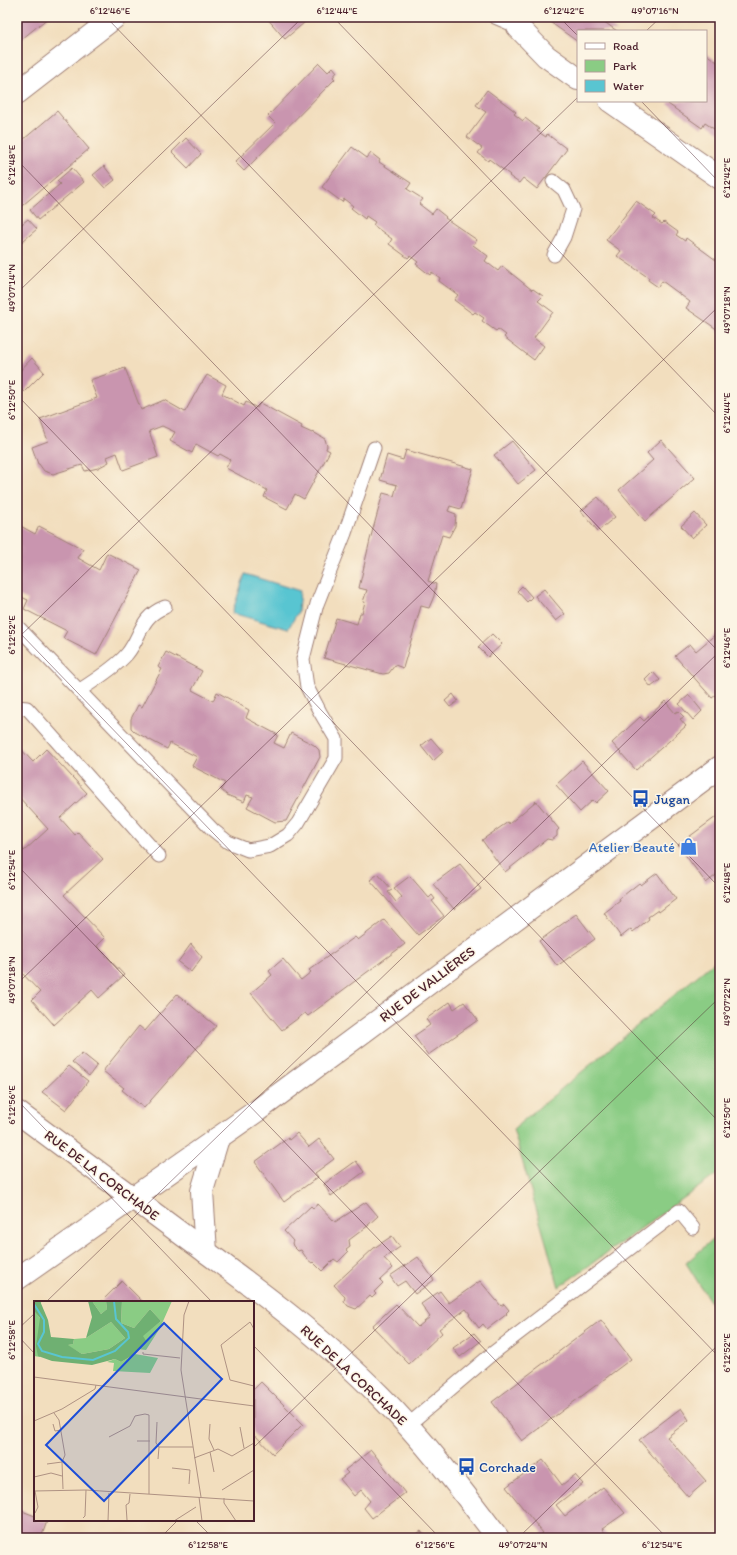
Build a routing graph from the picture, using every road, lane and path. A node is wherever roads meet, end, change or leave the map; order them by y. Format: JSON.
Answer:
{"nodes":[{"id":1,"x":115,"y":17,"type":"edge"},
{"id":2,"x":495,"y":17,"type":"edge"},
{"id":3,"x":519,"y":22,"type":"edge"},
{"id":4,"x":577,"y":78,"type":"edge"},
{"id":5,"x":18,"y":90,"type":"edge"},
{"id":6,"x":611,"y":102,"type":"edge"},
{"id":7,"x":720,"y":178,"type":"edge"},
{"id":8,"x":553,"y":181,"type":"dead end"},
{"id":9,"x":554,"y":256,"type":"dead end"},
{"id":10,"x":374,"y":448,"type":"dead end"},
{"id":11,"x":165,"y":607,"type":"dead end"},
{"id":12,"x":17,"y":626,"type":"edge"},
{"id":13,"x":80,"y":690,"type":"junction"},
{"id":14,"x":17,"y":707,"type":"edge"},
{"id":15,"x":720,"y":767,"type":"edge"},
{"id":16,"x":160,"y":856,"type":"dead end"},
{"id":17,"x":17,"y":1112,"type":"edge"},
{"id":18,"x":218,"y":1138,"type":"junction"},
{"id":19,"x":132,"y":1198,"type":"junction"},
{"id":20,"x":693,"y":1228,"type":"dead end"},
{"id":21,"x":206,"y":1252,"type":"junction"},
{"id":22,"x":17,"y":1279,"type":"edge"},
{"id":23,"x":408,"y":1424,"type":"junction"},
{"id":24,"x":498,"y":1538,"type":"edge"}],
"edges":[{"from":1,"to":5,"type":"main road"},
{"from":2,"to":3,"type":"lane"},
{"from":3,"to":4,"type":"main road"},
{"from":6,"to":7,"type":"main road"},
{"from":8,"to":9,"type":"lane"},
{"from":10,"to":13,"type":"lane"},
{"from":11,"to":13,"type":"lane"},
{"from":12,"to":13,"type":"lane"},
{"from":14,"to":16,"type":"lane"},
{"from":15,"to":18,"type":"main road","name":"RUE DE VALLIÈRES"},
{"from":17,"to":19,"type":"main road","name":"RUE DE LA CORCHADE"},
{"from":18,"to":19,"type":"main road","name":"RUE DE VALLIÈRES"},
{"from":18,"to":21,"type":"main road"},
{"from":19,"to":21,"type":"main road","name":"RUE DE LA CORCHADE"},
{"from":19,"to":22,"type":"main road","name":"RUE DE VALLIÈRES"},
{"from":20,"to":23,"type":"lane"},
{"from":21,"to":23,"type":"main road","name":"RUE DE LA CORCHADE"},
{"from":23,"to":24,"type":"main road","name":"RUE DE LA CORCHADE"}]}
